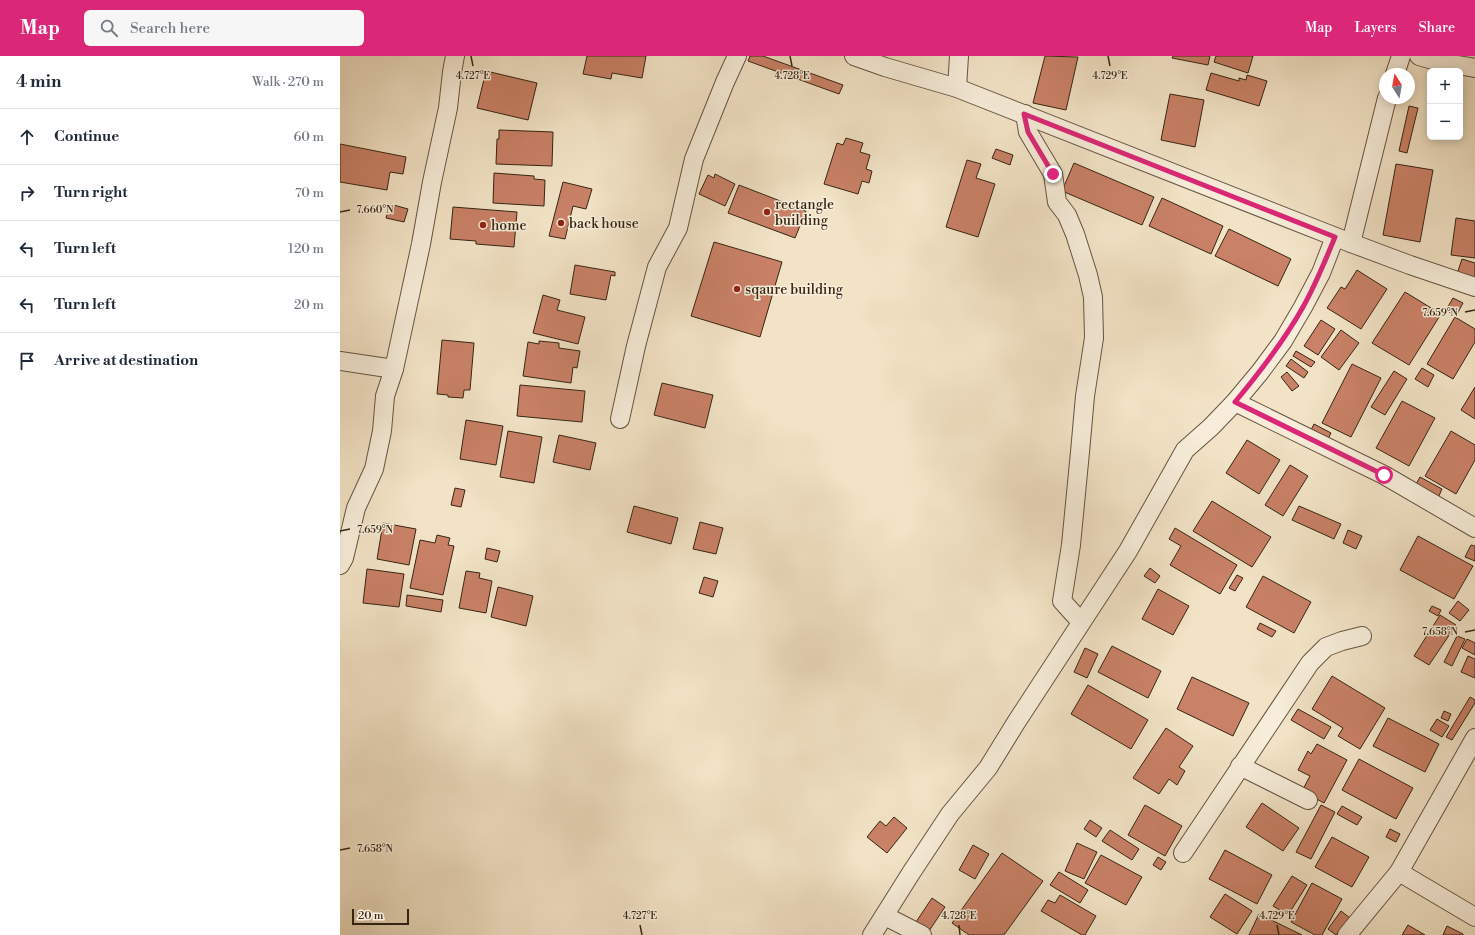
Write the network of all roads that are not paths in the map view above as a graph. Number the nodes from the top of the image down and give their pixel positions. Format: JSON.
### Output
{"nodes":[{"id":1,"x":455,"y":56,"type":"edge"},
{"id":2,"x":737,"y":56,"type":"edge"},
{"id":3,"x":854,"y":56,"type":"edge"},
{"id":4,"x":959,"y":56,"type":"edge"},
{"id":5,"x":1401,"y":56,"type":"edge"},
{"id":6,"x":1419,"y":56,"type":"edge"},
{"id":7,"x":1397,"y":68,"type":"edge"},
{"id":8,"x":1475,"y":68,"type":"edge"},
{"id":9,"x":957,"y":88,"type":"junction"},
{"id":10,"x":1386,"y":104,"type":"edge"},
{"id":11,"x":1024,"y":114,"type":"junction"},
{"id":12,"x":1343,"y":240,"type":"junction"},
{"id":13,"x":1475,"y":287,"type":"edge"},
{"id":14,"x":340,"y":361,"type":"edge"},
{"id":15,"x":394,"y":369,"type":"junction"},
{"id":16,"x":1235,"y":402,"type":"junction"},
{"id":17,"x":620,"y":419,"type":"dead end"},
{"id":18,"x":1475,"y":528,"type":"edge"},
{"id":19,"x":340,"y":565,"type":"edge"},
{"id":20,"x":1081,"y":622,"type":"junction"},
{"id":21,"x":1362,"y":636,"type":"dead end"},
{"id":22,"x":1475,"y":738,"type":"edge"},
{"id":23,"x":1240,"y":766,"type":"junction"},
{"id":24,"x":1308,"y":800,"type":"dead end"},
{"id":25,"x":1183,"y":853,"type":"dead end"},
{"id":26,"x":1398,"y":872,"type":"junction"},
{"id":27,"x":884,"y":916,"type":"junction"},
{"id":28,"x":1475,"y":917,"type":"edge"},
{"id":29,"x":872,"y":935,"type":"edge"},
{"id":30,"x":922,"y":935,"type":"edge"},
{"id":31,"x":1347,"y":935,"type":"edge"}],
"edges":[{"from":1,"to":15,"type":"street"},
{"from":2,"to":17,"type":"street"},
{"from":3,"to":9,"type":"street"},
{"from":4,"to":9,"type":"street"},
{"from":5,"to":7,"type":"street"},
{"from":6,"to":8,"type":"street"},
{"from":9,"to":11,"type":"street"},
{"from":10,"to":12,"type":"street"},
{"from":11,"to":12,"type":"street"},
{"from":11,"to":20,"type":"street"},
{"from":12,"to":13,"type":"street"},
{"from":12,"to":16,"type":"street"},
{"from":14,"to":15,"type":"street"},
{"from":15,"to":19,"type":"street"},
{"from":16,"to":18,"type":"street"},
{"from":16,"to":20,"type":"street"},
{"from":20,"to":27,"type":"street"},
{"from":21,"to":23,"type":"street"},
{"from":22,"to":26,"type":"street"},
{"from":23,"to":24,"type":"street"},
{"from":23,"to":25,"type":"street"},
{"from":26,"to":28,"type":"street"},
{"from":26,"to":31,"type":"street"},
{"from":27,"to":29,"type":"street"},
{"from":27,"to":30,"type":"street"}]}
